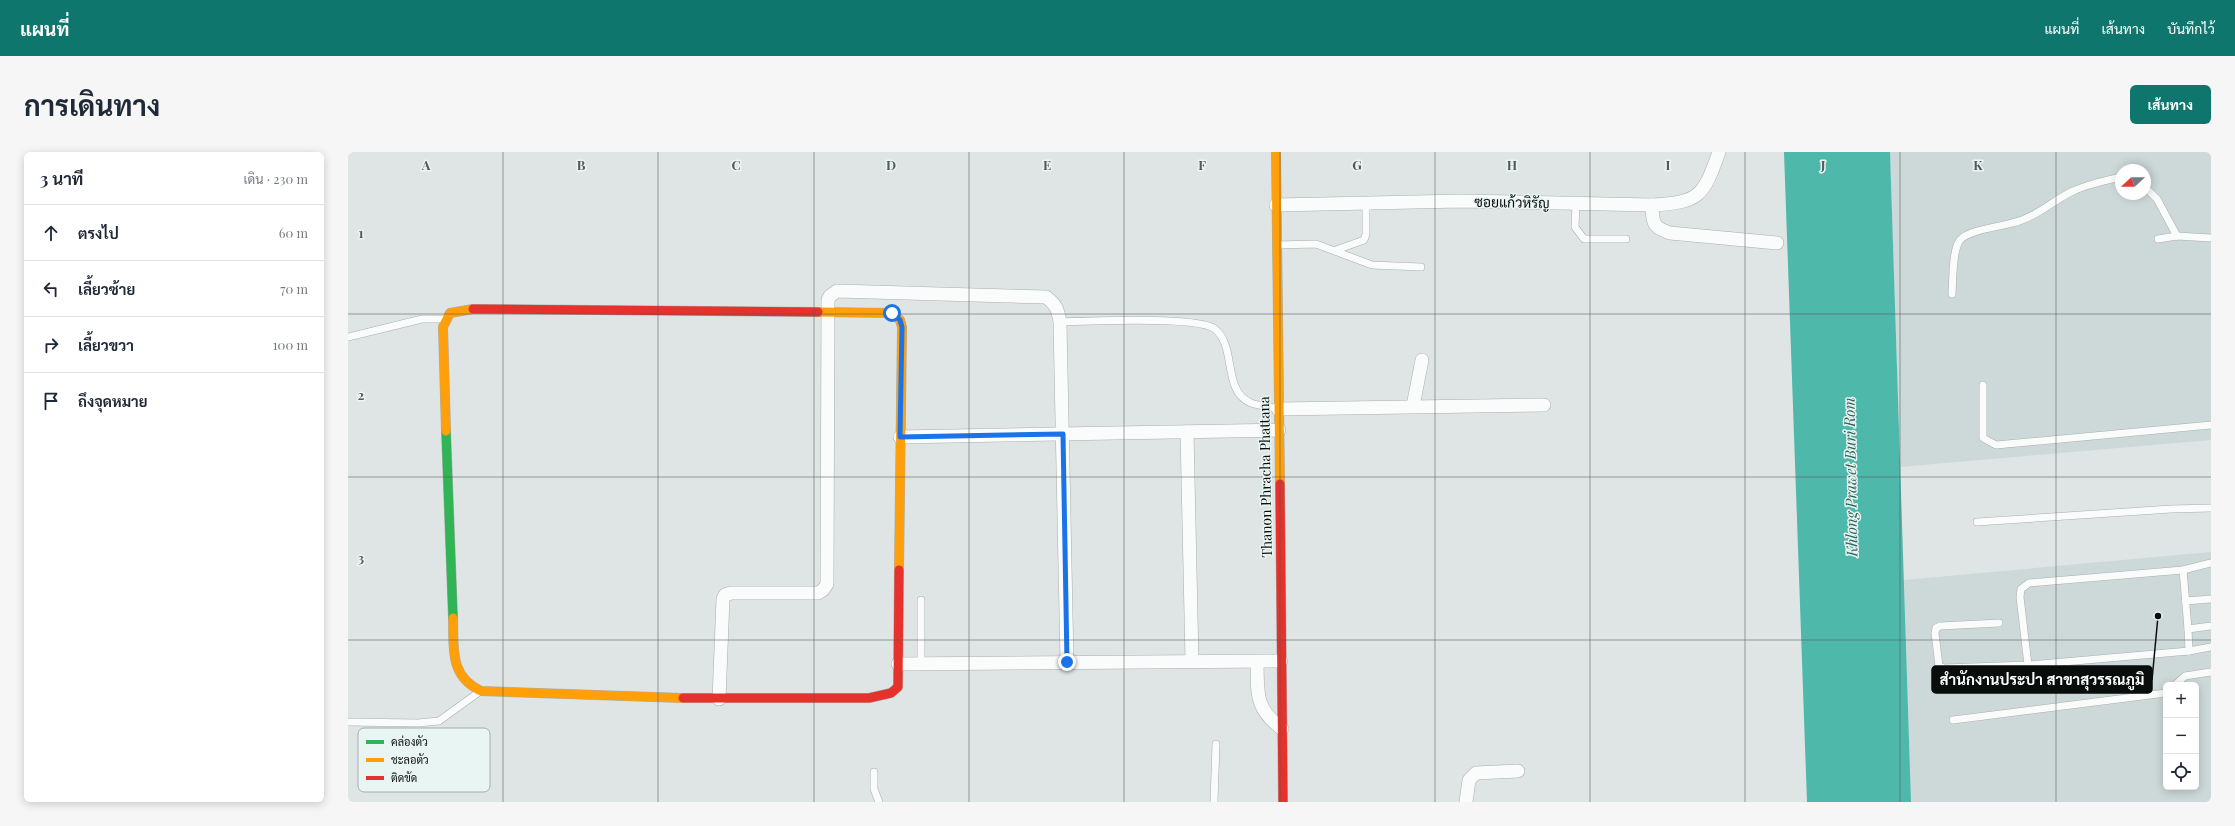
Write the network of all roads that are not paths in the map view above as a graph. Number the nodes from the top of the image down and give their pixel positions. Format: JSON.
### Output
{"nodes":[{"id":1,"x":1276,"y":152,"type":"edge"},
{"id":2,"x":1720,"y":152,"type":"edge"},
{"id":3,"x":2115,"y":178,"type":"edge"},
{"id":4,"x":2151,"y":193,"type":"edge"},
{"id":5,"x":1366,"y":203,"type":"junction"},
{"id":6,"x":1576,"y":204,"type":"junction"},
{"id":7,"x":1276,"y":205,"type":"junction"},
{"id":8,"x":1652,"y":205,"type":"junction"},
{"id":9,"x":2177,"y":236,"type":"junction"},
{"id":10,"x":2211,"y":238,"type":"edge"},
{"id":11,"x":1626,"y":239,"type":"dead end"},
{"id":12,"x":2158,"y":239,"type":"dead end"},
{"id":13,"x":1777,"y":243,"type":"dead end"},
{"id":14,"x":1277,"y":245,"type":"junction"},
{"id":15,"x":1336,"y":250,"type":"junction"},
{"id":16,"x":1421,"y":267,"type":"dead end"},
{"id":17,"x":1952,"y":294,"type":"dead end"},
{"id":18,"x":828,"y":312,"type":"junction"},
{"id":19,"x":445,"y":319,"type":"junction"},
{"id":20,"x":1060,"y":322,"type":"junction"},
{"id":21,"x":348,"y":337,"type":"edge"},
{"id":22,"x":1422,"y":360,"type":"dead end"},
{"id":23,"x":1983,"y":385,"type":"dead end"},
{"id":24,"x":1544,"y":405,"type":"dead end"},
{"id":25,"x":1413,"y":406,"type":"junction"},
{"id":26,"x":1278,"y":409,"type":"junction"},
{"id":27,"x":2211,"y":426,"type":"edge"},
{"id":28,"x":1279,"y":430,"type":"junction"},
{"id":29,"x":1187,"y":432,"type":"junction"},
{"id":30,"x":1063,"y":434,"type":"junction"},
{"id":31,"x":900,"y":437,"type":"junction"},
{"id":32,"x":2211,"y":508,"type":"edge"},
{"id":33,"x":1977,"y":522,"type":"dead end"},
{"id":34,"x":2211,"y":563,"type":"edge"},
{"id":35,"x":2183,"y":570,"type":"junction"},
{"id":36,"x":2211,"y":599,"type":"edge"},
{"id":37,"x":921,"y":600,"type":"dead end"},
{"id":38,"x":2185,"y":601,"type":"junction"},
{"id":39,"x":1999,"y":623,"type":"dead end"},
{"id":40,"x":2211,"y":626,"type":"edge"},
{"id":41,"x":2188,"y":629,"type":"junction"},
{"id":42,"x":2211,"y":647,"type":"edge"},
{"id":43,"x":2188,"y":651,"type":"junction"},
{"id":44,"x":1192,"y":661,"type":"junction"},
{"id":45,"x":1281,"y":661,"type":"junction"},
{"id":46,"x":1067,"y":662,"type":"junction"},
{"id":47,"x":1257,"y":662,"type":"junction"},
{"id":48,"x":898,"y":664,"type":"junction"},
{"id":49,"x":921,"y":664,"type":"junction"},
{"id":50,"x":2028,"y":665,"type":"junction"},
{"id":51,"x":2211,"y":672,"type":"edge"},
{"id":52,"x":2179,"y":682,"type":"edge"},
{"id":53,"x":481,"y":691,"type":"junction"},
{"id":54,"x":2163,"y":693,"type":"edge"},
{"id":55,"x":719,"y":699,"type":"junction"},
{"id":56,"x":1953,"y":720,"type":"dead end"},
{"id":57,"x":348,"y":722,"type":"edge"},
{"id":58,"x":1282,"y":729,"type":"junction"},
{"id":59,"x":1216,"y":744,"type":"dead end"},
{"id":60,"x":1518,"y":771,"type":"dead end"},
{"id":61,"x":874,"y":772,"type":"dead end"},
{"id":62,"x":879,"y":802,"type":"edge"},
{"id":63,"x":1214,"y":802,"type":"edge"},
{"id":64,"x":1283,"y":802,"type":"edge"},
{"id":65,"x":1466,"y":802,"type":"edge"}],
"edges":[{"from":1,"to":7,"type":"street","name":"Thanon Phracha Phattana"},
{"from":2,"to":8,"type":"street","name":"ซอยแก้วหิรัญ"},
{"from":3,"to":17,"type":"lane"},
{"from":4,"to":9,"type":"lane"},
{"from":5,"to":6,"type":"street","name":"ซอยแก้วหิรัญ"},
{"from":5,"to":7,"type":"street","name":"ซอยแก้วหิรัญ"},
{"from":5,"to":15,"type":"lane"},
{"from":6,"to":8,"type":"street","name":"ซอยแก้วหิรัญ"},
{"from":6,"to":11,"type":"lane"},
{"from":7,"to":14,"type":"street","name":"Thanon Phracha Phattana"},
{"from":8,"to":13,"type":"street"},
{"from":9,"to":10,"type":"lane"},
{"from":9,"to":12,"type":"lane"},
{"from":14,"to":15,"type":"lane"},
{"from":14,"to":26,"type":"street","name":"Thanon Phracha Phattana"},
{"from":15,"to":16,"type":"lane"},
{"from":18,"to":19,"type":"street"},
{"from":18,"to":20,"type":"street"},
{"from":18,"to":31,"type":"street"},
{"from":18,"to":55,"type":"street"},
{"from":19,"to":21,"type":"lane"},
{"from":19,"to":53,"type":"street"},
{"from":20,"to":26,"type":"lane"},
{"from":20,"to":30,"type":"street"},
{"from":22,"to":25,"type":"street"},
{"from":23,"to":27,"type":"lane"},
{"from":24,"to":25,"type":"street"},
{"from":25,"to":26,"type":"street"},
{"from":26,"to":28,"type":"street","name":"Thanon Phracha Phattana"},
{"from":28,"to":29,"type":"street"},
{"from":28,"to":45,"type":"street","name":"Thanon Phracha Phattana"},
{"from":29,"to":30,"type":"street"},
{"from":29,"to":44,"type":"street"},
{"from":30,"to":31,"type":"street"},
{"from":30,"to":46,"type":"street"},
{"from":31,"to":48,"type":"street"},
{"from":32,"to":33,"type":"lane"},
{"from":34,"to":35,"type":"lane"},
{"from":35,"to":38,"type":"lane"},
{"from":35,"to":50,"type":"lane"},
{"from":36,"to":38,"type":"lane"},
{"from":37,"to":49,"type":"lane"},
{"from":38,"to":41,"type":"lane"},
{"from":39,"to":50,"type":"lane"},
{"from":40,"to":41,"type":"lane"},
{"from":41,"to":43,"type":"lane"},
{"from":42,"to":43,"type":"lane"},
{"from":43,"to":50,"type":"lane"},
{"from":44,"to":46,"type":"street"},
{"from":44,"to":47,"type":"street"},
{"from":45,"to":47,"type":"street"},
{"from":45,"to":58,"type":"street","name":"Thanon Phracha Phattana"},
{"from":46,"to":49,"type":"street"},
{"from":47,"to":58,"type":"street"},
{"from":48,"to":49,"type":"street"},
{"from":48,"to":55,"type":"street"},
{"from":51,"to":52,"type":"lane"},
{"from":53,"to":55,"type":"street"},
{"from":53,"to":57,"type":"lane"},
{"from":54,"to":56,"type":"lane"},
{"from":58,"to":64,"type":"street","name":"Thanon Phracha Phattana"},
{"from":59,"to":63,"type":"lane"},
{"from":60,"to":65,"type":"street"},
{"from":61,"to":62,"type":"lane"}]}
